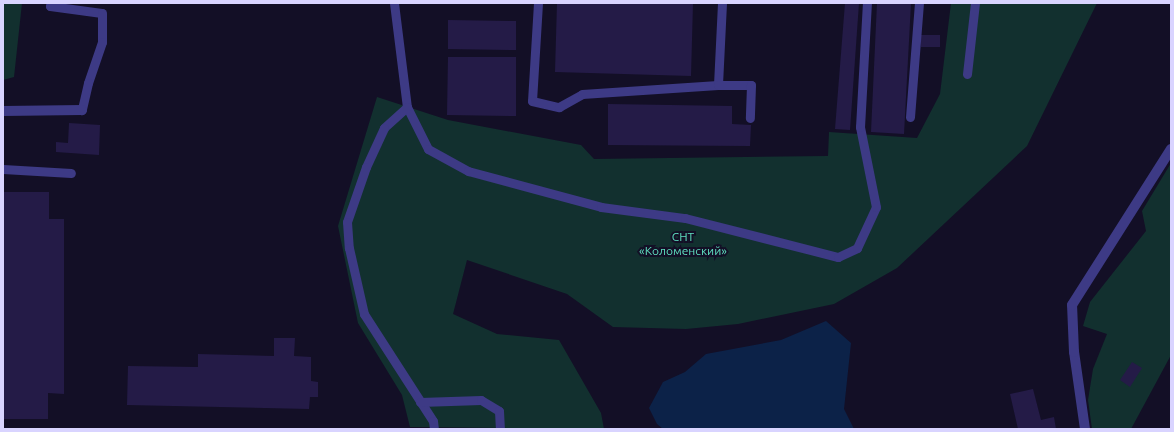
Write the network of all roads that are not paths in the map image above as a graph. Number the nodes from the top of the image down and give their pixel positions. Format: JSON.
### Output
{"nodes":[{"id":1,"x":51,"y":3,"type":"edge"},
{"id":2,"x":394,"y":3,"type":"edge"},
{"id":3,"x":538,"y":3,"type":"edge"},
{"id":4,"x":722,"y":3,"type":"edge"},
{"id":5,"x":867,"y":3,"type":"edge"},
{"id":6,"x":919,"y":3,"type":"edge"},
{"id":7,"x":975,"y":3,"type":"edge"},
{"id":8,"x":967,"y":74,"type":"dead end"},
{"id":9,"x":718,"y":85,"type":"junction"},
{"id":10,"x":407,"y":107,"type":"junction"},
{"id":11,"x":82,"y":110,"type":"joint"},
{"id":12,"x":3,"y":111,"type":"edge"},
{"id":13,"x":910,"y":117,"type":"dead end"},
{"id":14,"x":750,"y":118,"type":"dead end"},
{"id":15,"x":1171,"y":149,"type":"edge"},
{"id":16,"x":3,"y":168,"type":"edge"},
{"id":17,"x":71,"y":174,"type":"dead end"},
{"id":18,"x":420,"y":402,"type":"junction"},
{"id":19,"x":434,"y":429,"type":"edge"},
{"id":20,"x":500,"y":429,"type":"edge"},
{"id":21,"x":1085,"y":429,"type":"edge"}],
"edges":[{"from":1,"to":11,"type":"lane"},
{"from":2,"to":10,"type":"lane"},
{"from":3,"to":9,"type":"lane"},
{"from":4,"to":9,"type":"lane"},
{"from":5,"to":10,"type":"lane"},
{"from":6,"to":13,"type":"lane"},
{"from":7,"to":8,"type":"lane"},
{"from":9,"to":14,"type":"lane"},
{"from":10,"to":18,"type":"lane"},
{"from":11,"to":12,"type":"street"},
{"from":15,"to":21,"type":"street"},
{"from":16,"to":17,"type":"lane"},
{"from":18,"to":19,"type":"lane"},
{"from":18,"to":20,"type":"lane"}]}
